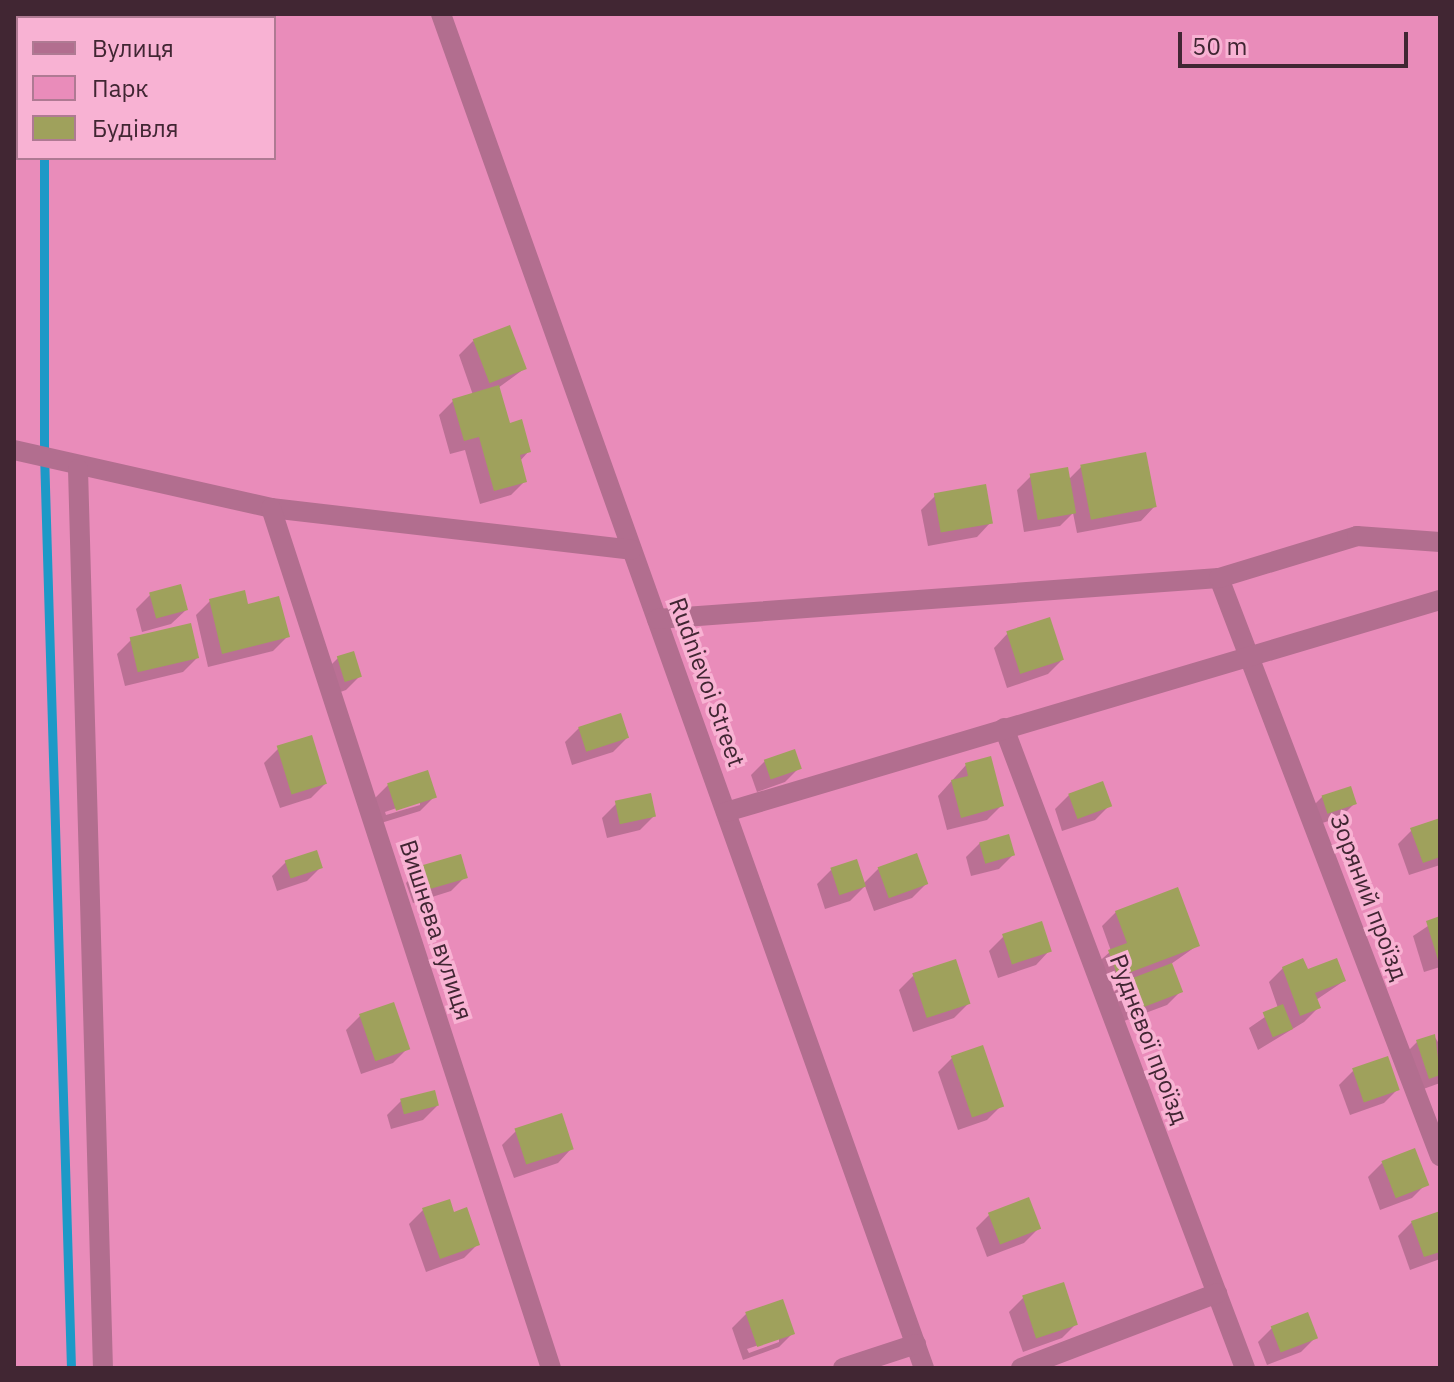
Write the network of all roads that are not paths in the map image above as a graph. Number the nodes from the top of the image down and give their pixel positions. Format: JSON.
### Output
{"nodes":[{"id":1,"x":441,"y":14,"type":"edge"},
{"id":2,"x":14,"y":450,"type":"edge"},
{"id":3,"x":78,"y":469,"type":"junction"},
{"id":4,"x":271,"y":508,"type":"junction"},
{"id":5,"x":1440,"y":542,"type":"edge"},
{"id":6,"x":632,"y":550,"type":"junction"},
{"id":7,"x":1219,"y":578,"type":"junction"},
{"id":8,"x":1440,"y":600,"type":"edge"},
{"id":9,"x":657,"y":619,"type":"junction"},
{"id":10,"x":1249,"y":658,"type":"junction"},
{"id":11,"x":1004,"y":728,"type":"junction"},
{"id":12,"x":726,"y":812,"type":"junction"},
{"id":13,"x":1440,"y":1156,"type":"edge"},
{"id":14,"x":1217,"y":1293,"type":"junction"},
{"id":15,"x":916,"y":1344,"type":"junction"},
{"id":16,"x":103,"y":1368,"type":"edge"},
{"id":17,"x":551,"y":1368,"type":"edge"},
{"id":18,"x":843,"y":1368,"type":"edge"},
{"id":19,"x":924,"y":1368,"type":"edge"},
{"id":20,"x":1021,"y":1368,"type":"edge"},
{"id":21,"x":1245,"y":1368,"type":"edge"}],
"edges":[{"from":1,"to":6,"type":"street","name":"Rudnievoi Street"},
{"from":2,"to":3,"type":"street"},
{"from":3,"to":4,"type":"street"},
{"from":3,"to":16,"type":"street"},
{"from":4,"to":6,"type":"street"},
{"from":4,"to":17,"type":"street","name":"Вишнева вулиця"},
{"from":5,"to":7,"type":"street"},
{"from":6,"to":9,"type":"street","name":"Rudnievoi Street"},
{"from":7,"to":9,"type":"street"},
{"from":7,"to":10,"type":"street","name":"Зоряний проїзд"},
{"from":8,"to":10,"type":"street"},
{"from":9,"to":12,"type":"street","name":"Rudnievoi Street"},
{"from":10,"to":11,"type":"street"},
{"from":10,"to":13,"type":"street","name":"Зоряний проїзд"},
{"from":11,"to":12,"type":"street"},
{"from":11,"to":14,"type":"street","name":"Руднєвої проїзд"},
{"from":12,"to":15,"type":"street","name":"Rudnievoi Street"},
{"from":14,"to":20,"type":"street"},
{"from":14,"to":21,"type":"street","name":"Руднєвої проїзд"},
{"from":15,"to":18,"type":"street"},
{"from":15,"to":19,"type":"street","name":"Rudnievoi Street"}]}
